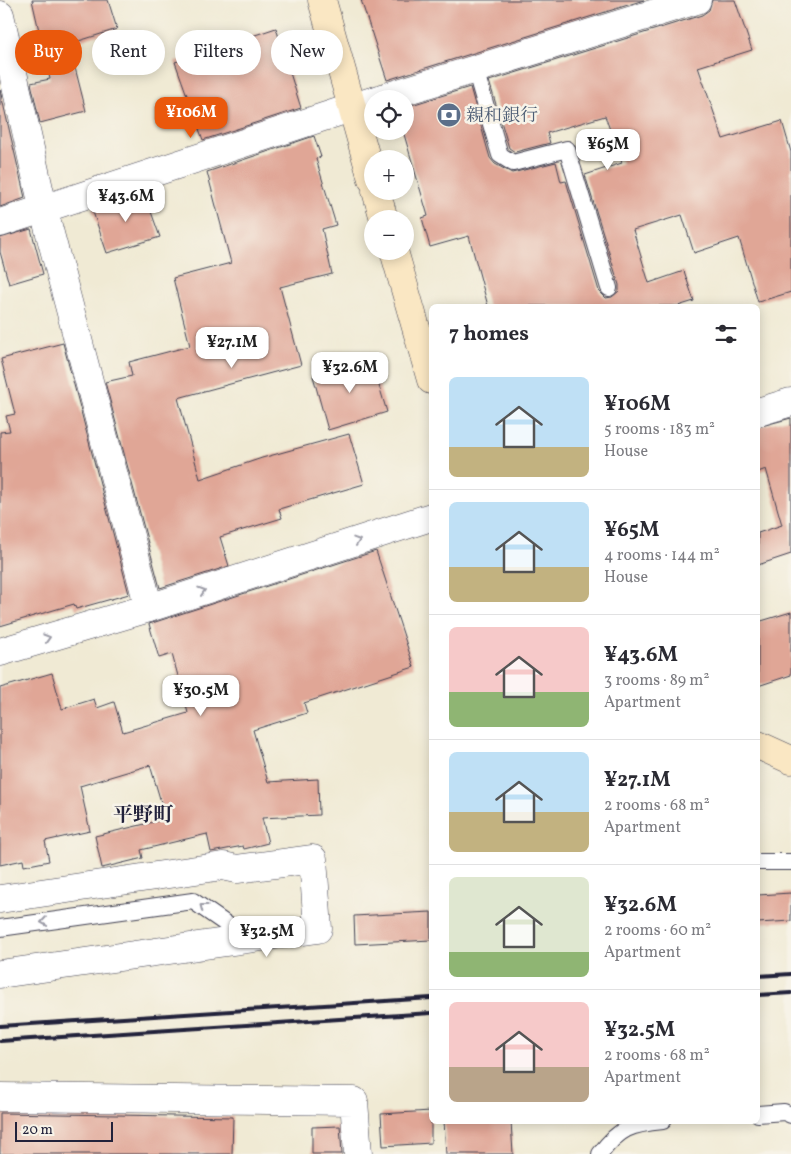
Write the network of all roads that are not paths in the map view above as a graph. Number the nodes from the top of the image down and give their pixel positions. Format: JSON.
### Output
{"nodes":[{"id":1,"x":322,"y":0,"type":"edge"},
{"id":2,"x":697,"y":0,"type":"edge"},
{"id":3,"x":0,"y":15,"type":"edge"},
{"id":4,"x":475,"y":69,"type":"junction"},
{"id":5,"x":408,"y":90,"type":"edge"},
{"id":6,"x":362,"y":104,"type":"edge"},
{"id":7,"x":368,"y":150,"type":"edge"},
{"id":8,"x":44,"y":210,"type":"junction"},
{"id":9,"x":0,"y":223,"type":"edge"},
{"id":10,"x":397,"y":260,"type":"edge"},
{"id":11,"x":609,"y":288,"type":"dead end"},
{"id":12,"x":429,"y":373,"type":"edge"},
{"id":13,"x":791,"y":402,"type":"edge"},
{"id":14,"x":760,"y":411,"type":"edge"},
{"id":15,"x":429,"y":518,"type":"edge"},
{"id":16,"x":149,"y":608,"type":"junction"},
{"id":17,"x":0,"y":652,"type":"edge"},
{"id":18,"x":760,"y":745,"type":"edge"},
{"id":19,"x":791,"y":760,"type":"edge"},
{"id":20,"x":760,"y":862,"type":"edge"},
{"id":21,"x":791,"y":862,"type":"edge"},
{"id":22,"x":0,"y":899,"type":"edge"},
{"id":23,"x":0,"y":928,"type":"edge"},
{"id":24,"x":234,"y":941,"type":"junction"},
{"id":25,"x":0,"y":974,"type":"edge"},
{"id":26,"x":0,"y":1096,"type":"edge"},
{"id":27,"x":760,"y":1114,"type":"edge"},
{"id":28,"x":791,"y":1115,"type":"edge"},
{"id":29,"x":638,"y":1124,"type":"edge"},
{"id":30,"x":358,"y":1154,"type":"edge"},
{"id":31,"x":600,"y":1154,"type":"edge"}],
"edges":[{"from":1,"to":6,"type":"main road"},
{"from":2,"to":4,"type":"street"},
{"from":3,"to":8,"type":"street"},
{"from":4,"to":5,"type":"street"},
{"from":4,"to":11,"type":"lane"},
{"from":6,"to":7,"type":"main road"},
{"from":6,"to":8,"type":"street"},
{"from":8,"to":9,"type":"street"},
{"from":8,"to":16,"type":"street"},
{"from":10,"to":12,"type":"main road"},
{"from":13,"to":14,"type":"street"},
{"from":16,"to":15,"type":"street","one_way":true},
{"from":17,"to":16,"type":"street","one_way":true},
{"from":18,"to":19,"type":"main road"},
{"from":20,"to":21,"type":"lane"},
{"from":22,"to":24,"type":"street"},
{"from":24,"to":23,"type":"lane","one_way":true},
{"from":24,"to":25,"type":"street"},
{"from":26,"to":30,"type":"street"},
{"from":27,"to":28,"type":"lane"},
{"from":29,"to":31,"type":"lane"}]}
